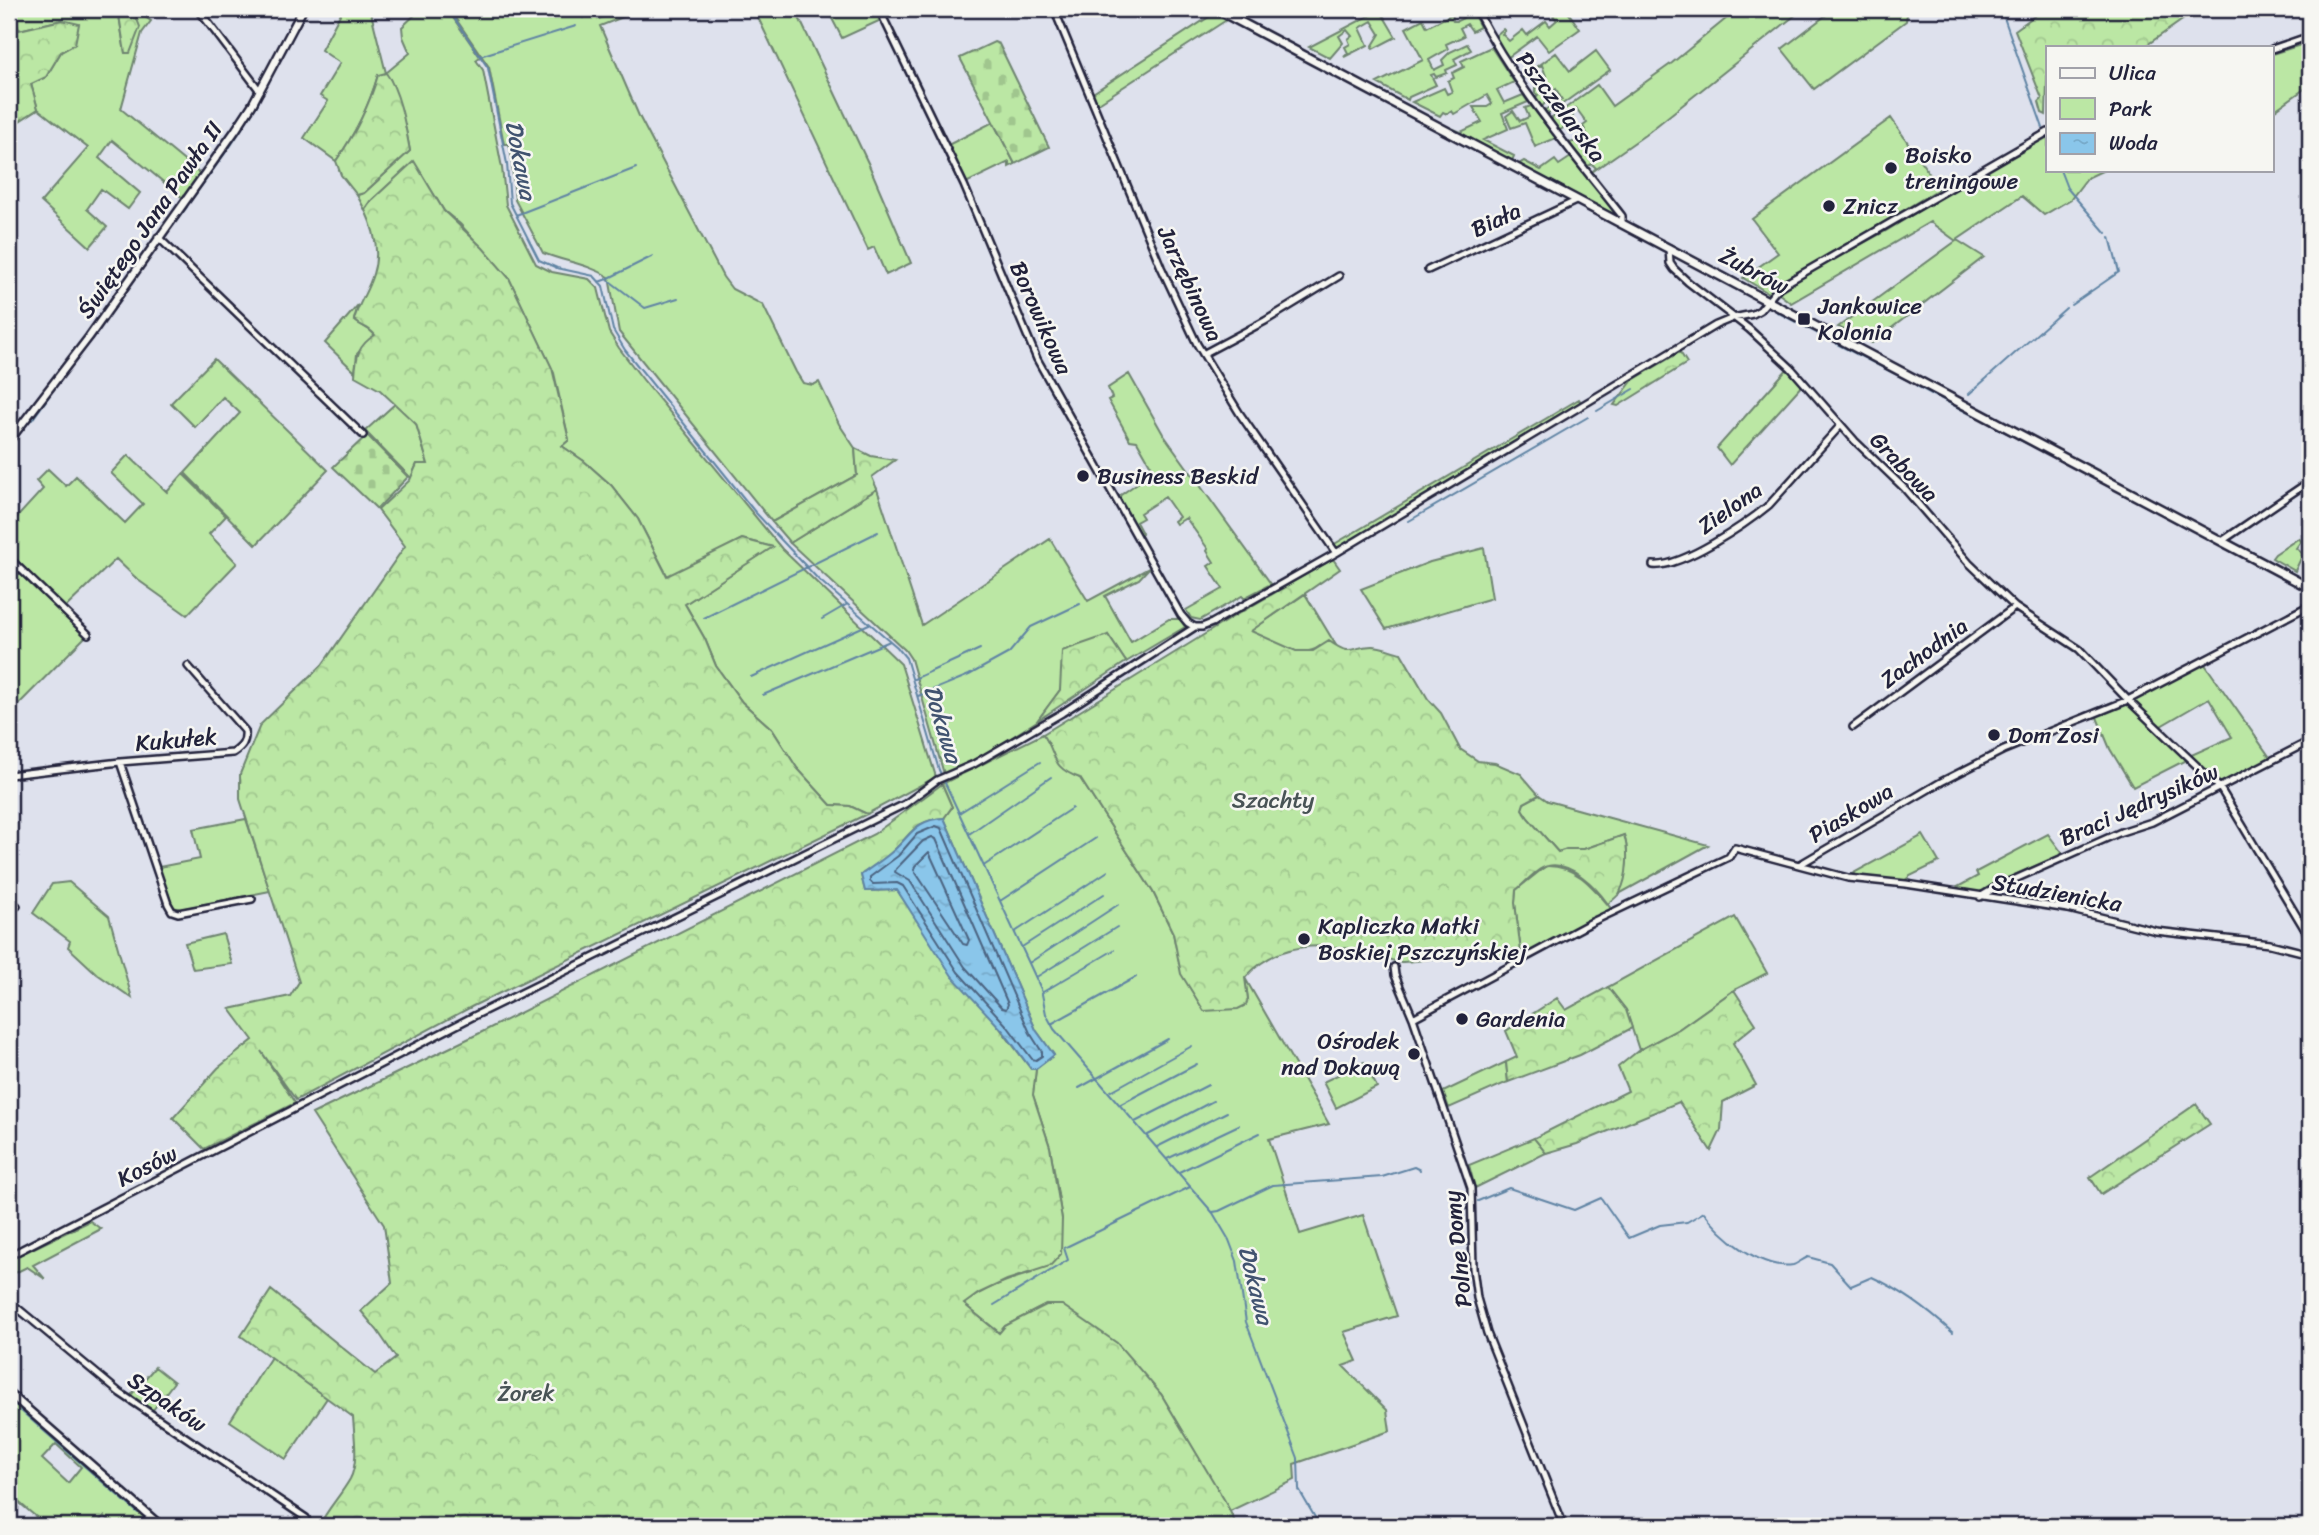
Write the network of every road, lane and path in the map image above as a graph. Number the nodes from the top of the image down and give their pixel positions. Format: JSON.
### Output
{"nodes":[{"id":1,"x":198,"y":9,"type":"edge"},
{"id":2,"x":303,"y":9,"type":"edge"},
{"id":3,"x":879,"y":9,"type":"edge"},
{"id":4,"x":1054,"y":9,"type":"edge"},
{"id":5,"x":1216,"y":9,"type":"edge"},
{"id":6,"x":1476,"y":9,"type":"edge"},
{"id":7,"x":2310,"y":36,"type":"edge"},
{"id":8,"x":2274,"y":48,"type":"edge"},
{"id":9,"x":260,"y":91,"type":"junction"},
{"id":10,"x":2046,"y":133,"type":"edge"},
{"id":11,"x":1578,"y":200,"type":"junction"},
{"id":12,"x":1622,"y":223,"type":"junction"},
{"id":13,"x":158,"y":237,"type":"junction"},
{"id":14,"x":1669,"y":248,"type":"junction"},
{"id":15,"x":1429,"y":270,"type":"dead end"},
{"id":16,"x":1339,"y":276,"type":"dead end"},
{"id":17,"x":1767,"y":300,"type":"junction"},
{"id":18,"x":1733,"y":318,"type":"junction"},
{"id":19,"x":1203,"y":354,"type":"junction"},
{"id":20,"x":1841,"y":425,"type":"junction"},
{"id":21,"x":363,"y":435,"type":"dead end"},
{"id":22,"x":9,"y":441,"type":"edge"},
{"id":23,"x":2310,"y":481,"type":"edge"},
{"id":24,"x":2222,"y":541,"type":"junction"},
{"id":25,"x":1336,"y":553,"type":"junction"},
{"id":26,"x":9,"y":558,"type":"edge"},
{"id":27,"x":1653,"y":565,"type":"dead end"},
{"id":28,"x":2310,"y":587,"type":"edge"},
{"id":29,"x":2310,"y":605,"type":"edge"},
{"id":30,"x":2015,"y":607,"type":"junction"},
{"id":31,"x":1195,"y":627,"type":"junction"},
{"id":32,"x":88,"y":634,"type":"dead end"},
{"id":33,"x":188,"y":666,"type":"dead end"},
{"id":34,"x":2128,"y":700,"type":"junction"},
{"id":35,"x":1853,"y":727,"type":"dead end"},
{"id":36,"x":2310,"y":741,"type":"edge"},
{"id":37,"x":120,"y":762,"type":"junction"},
{"id":38,"x":9,"y":775,"type":"edge"},
{"id":39,"x":2220,"y":788,"type":"junction"},
{"id":40,"x":1799,"y":865,"type":"junction"},
{"id":41,"x":1980,"y":897,"type":"junction"},
{"id":42,"x":252,"y":899,"type":"dead end"},
{"id":43,"x":9,"y":900,"type":"edge"},
{"id":44,"x":17,"y":906,"type":"dead end"},
{"id":45,"x":2310,"y":938,"type":"edge"},
{"id":46,"x":2310,"y":954,"type":"edge"},
{"id":47,"x":1394,"y":967,"type":"dead end"},
{"id":48,"x":1413,"y":1018,"type":"junction"},
{"id":49,"x":9,"y":1256,"type":"edge"},
{"id":50,"x":9,"y":1301,"type":"edge"},
{"id":51,"x":9,"y":1393,"type":"edge"},
{"id":52,"x":161,"y":1526,"type":"edge"},
{"id":53,"x":309,"y":1526,"type":"edge"},
{"id":54,"x":1564,"y":1526,"type":"edge"}],
"edges":[{"from":1,"to":9,"type":"street"},
{"from":2,"to":9,"type":"street","name":"Świętego Jana Pawła II"},
{"from":3,"to":31,"type":"street","name":"Borowikowa"},
{"from":4,"to":19,"type":"street","name":"Jarzębinowa"},
{"from":5,"to":11,"type":"main road","name":"Żubrów"},
{"from":6,"to":12,"type":"street","name":"Pszczelarska"},
{"from":7,"to":8,"type":"street"},
{"from":9,"to":13,"type":"street","name":"Świętego Jana Pawła II"},
{"from":10,"to":17,"type":"street","name":"Kosów"},
{"from":11,"to":12,"type":"main road","name":"Żubrów"},
{"from":11,"to":15,"type":"street","name":"Biała"},
{"from":12,"to":14,"type":"main road","name":"Żubrów"},
{"from":13,"to":21,"type":"street"},
{"from":13,"to":22,"type":"street","name":"Świętego Jana Pawła II"},
{"from":14,"to":17,"type":"main road","name":"Żubrów"},
{"from":14,"to":18,"type":"street","name":"Grabowa"},
{"from":16,"to":19,"type":"street"},
{"from":17,"to":18,"type":"street","name":"Kosów"},
{"from":17,"to":24,"type":"main road","name":"Żubrów"},
{"from":18,"to":20,"type":"street","name":"Grabowa"},
{"from":18,"to":25,"type":"street","name":"Kosów"},
{"from":19,"to":25,"type":"street","name":"Jarzębinowa"},
{"from":20,"to":27,"type":"street","name":"Zielona"},
{"from":20,"to":30,"type":"street","name":"Grabowa"},
{"from":23,"to":24,"type":"street"},
{"from":24,"to":28,"type":"main road","name":"Żubrów"},
{"from":25,"to":31,"type":"street","name":"Kosów"},
{"from":26,"to":32,"type":"street"},
{"from":29,"to":34,"type":"street","name":"Piaskowa"},
{"from":30,"to":34,"type":"street","name":"Grabowa"},
{"from":30,"to":35,"type":"street","name":"Zachodnia"},
{"from":31,"to":49,"type":"street","name":"Kosów"},
{"from":33,"to":37,"type":"street","name":"Kukułek"},
{"from":34,"to":39,"type":"street","name":"Grabowa"},
{"from":34,"to":40,"type":"street","name":"Piaskowa"},
{"from":36,"to":39,"type":"street","name":"Braci Jędrysików"},
{"from":37,"to":38,"type":"street","name":"Kukułek"},
{"from":37,"to":42,"type":"street"},
{"from":39,"to":41,"type":"street","name":"Braci Jędrysików"},
{"from":39,"to":45,"type":"street","name":"Grabowa"},
{"from":40,"to":41,"type":"street","name":"Studzienicka"},
{"from":40,"to":48,"type":"street","name":"Piaskowa"},
{"from":41,"to":46,"type":"street","name":"Studzienicka"},
{"from":43,"to":44,"type":"street"},
{"from":47,"to":48,"type":"street","name":"Polne Domy"},
{"from":48,"to":54,"type":"street","name":"Polne Domy"},
{"from":50,"to":53,"type":"street","name":"Szpaków"},
{"from":51,"to":52,"type":"street"}]}
